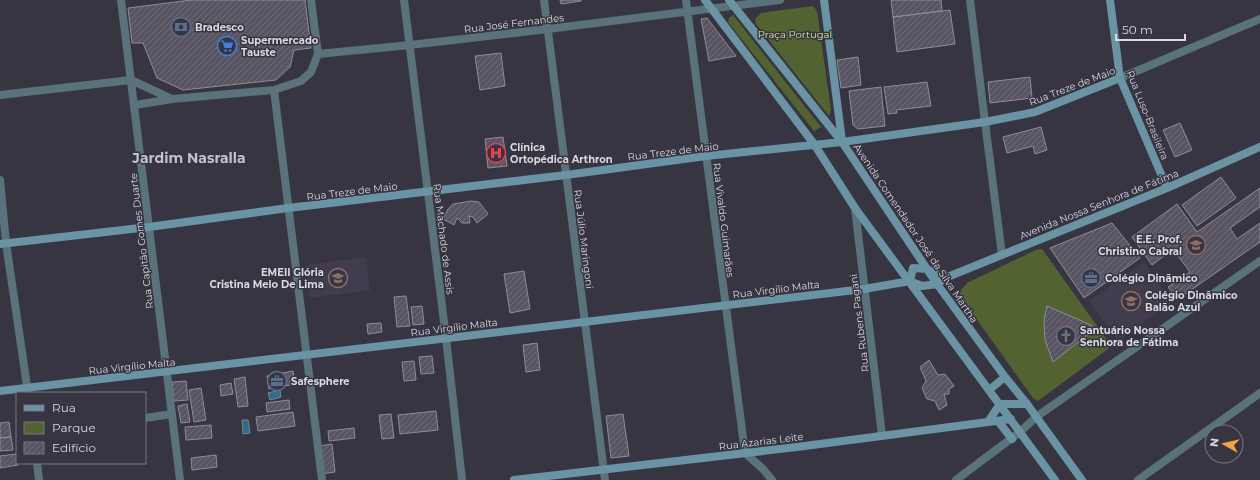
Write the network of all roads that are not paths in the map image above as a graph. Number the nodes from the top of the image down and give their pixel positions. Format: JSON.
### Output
{"nodes":[{"id":1,"x":121,"y":0,"type":"edge"},
{"id":2,"x":311,"y":0,"type":"edge"},
{"id":3,"x":404,"y":0,"type":"edge"},
{"id":4,"x":544,"y":0,"type":"edge"},
{"id":5,"x":686,"y":0,"type":"edge"},
{"id":6,"x":705,"y":0,"type":"edge"},
{"id":7,"x":780,"y":0,"type":"edge"},
{"id":8,"x":824,"y":0,"type":"edge"},
{"id":9,"x":970,"y":0,"type":"edge"},
{"id":10,"x":1110,"y":0,"type":"edge"},
{"id":11,"x":731,"y":3,"type":"edge"},
{"id":12,"x":712,"y":8,"type":"junction"},
{"id":13,"x":687,"y":11,"type":"junction"},
{"id":14,"x":1260,"y":19,"type":"edge"},
{"id":15,"x":548,"y":29,"type":"junction"},
{"id":16,"x":410,"y":45,"type":"junction"},
{"id":17,"x":318,"y":54,"type":"junction"},
{"id":18,"x":1120,"y":78,"type":"junction"},
{"id":19,"x":131,"y":80,"type":"junction"},
{"id":20,"x":274,"y":90,"type":"junction"},
{"id":21,"x":0,"y":95,"type":"edge"},
{"id":22,"x":172,"y":100,"type":"junction"},
{"id":23,"x":135,"y":105,"type":"junction"},
{"id":24,"x":985,"y":122,"type":"junction"},
{"id":25,"x":842,"y":142,"type":"junction"},
{"id":26,"x":814,"y":144,"type":"junction"},
{"id":27,"x":1260,"y":147,"type":"edge"},
{"id":28,"x":706,"y":156,"type":"junction"},
{"id":29,"x":566,"y":175,"type":"junction"},
{"id":30,"x":0,"y":180,"type":"edge"},
{"id":31,"x":1167,"y":188,"type":"junction"},
{"id":32,"x":428,"y":192,"type":"junction"},
{"id":33,"x":288,"y":208,"type":"junction"},
{"id":34,"x":855,"y":208,"type":"junction"},
{"id":35,"x":150,"y":227,"type":"junction"},
{"id":36,"x":3,"y":244,"type":"edge"},
{"id":37,"x":1002,"y":255,"type":"junction"},
{"id":38,"x":1260,"y":261,"type":"edge"},
{"id":39,"x":927,"y":269,"type":"junction"},
{"id":40,"x":945,"y":278,"type":"junction"},
{"id":41,"x":910,"y":281,"type":"junction"},
{"id":42,"x":937,"y":284,"type":"junction"},
{"id":43,"x":864,"y":289,"type":"junction"},
{"id":44,"x":725,"y":305,"type":"junction"},
{"id":45,"x":585,"y":322,"type":"junction"},
{"id":46,"x":446,"y":338,"type":"junction"},
{"id":47,"x":306,"y":355,"type":"junction"},
{"id":48,"x":167,"y":372,"type":"junction"},
{"id":49,"x":1005,"y":377,"type":"junction"},
{"id":50,"x":28,"y":390,"type":"edge"},
{"id":51,"x":989,"y":390,"type":"junction"},
{"id":52,"x":0,"y":391,"type":"edge"},
{"id":53,"x":1260,"y":393,"type":"edge"},
{"id":54,"x":1000,"y":404,"type":"junction"},
{"id":55,"x":1027,"y":404,"type":"junction"},
{"id":56,"x":172,"y":414,"type":"junction"},
{"id":57,"x":1036,"y":417,"type":"junction"},
{"id":58,"x":146,"y":418,"type":"edge"},
{"id":59,"x":1011,"y":419,"type":"junction"},
{"id":60,"x":998,"y":421,"type":"junction"},
{"id":61,"x":988,"y":422,"type":"junction"},
{"id":62,"x":1020,"y":432,"type":"junction"},
{"id":63,"x":882,"y":435,"type":"junction"},
{"id":64,"x":1012,"y":439,"type":"junction"},
{"id":65,"x":745,"y":453,"type":"junction"},
{"id":66,"x":36,"y":464,"type":"edge"},
{"id":67,"x":603,"y":469,"type":"junction"},
{"id":68,"x":39,"y":480,"type":"edge"},
{"id":69,"x":180,"y":480,"type":"edge"},
{"id":70,"x":322,"y":480,"type":"edge"},
{"id":71,"x":462,"y":480,"type":"edge"},
{"id":72,"x":514,"y":480,"type":"edge"},
{"id":73,"x":604,"y":480,"type":"edge"},
{"id":74,"x":772,"y":480,"type":"edge"},
{"id":75,"x":956,"y":480,"type":"edge"},
{"id":76,"x":1055,"y":480,"type":"edge"},
{"id":77,"x":1082,"y":480,"type":"edge"},
{"id":78,"x":1138,"y":480,"type":"edge"}],
"edges":[{"from":1,"to":19,"type":"street","name":"Rua Capitão Gomes Duarte"},
{"from":2,"to":17,"type":"street"},
{"from":3,"to":16,"type":"street","name":"Rua Machado de Assis"},
{"from":4,"to":15,"type":"street","name":"Rua Júlio Maringoni"},
{"from":5,"to":13,"type":"street","name":"Rua Vivaldo Guimarães"},
{"from":6,"to":12,"type":"street"},
{"from":7,"to":11,"type":"street"},
{"from":8,"to":25,"type":"street"},
{"from":9,"to":24,"type":"street"},
{"from":10,"to":18,"type":"street","name":"Rua Luso-Brasileira"},
{"from":11,"to":12,"type":"street","name":"Rua José Fernandes"},
{"from":11,"to":25,"type":"street","name":"Avenida Comendador José da Silva Martha"},
{"from":12,"to":13,"type":"street","name":"Rua José Fernandes"},
{"from":12,"to":26,"type":"street"},
{"from":13,"to":15,"type":"street","name":"Rua José Fernandes"},
{"from":13,"to":28,"type":"street","name":"Rua Vivaldo Guimarães"},
{"from":14,"to":18,"type":"street","name":"Rua Treze de Maio"},
{"from":15,"to":16,"type":"street","name":"Rua José Fernandes"},
{"from":15,"to":29,"type":"street","name":"Rua Júlio Maringoni"},
{"from":16,"to":17,"type":"street","name":"Rua José Fernandes"},
{"from":16,"to":32,"type":"street","name":"Rua Machado de Assis"},
{"from":17,"to":20,"type":"street"},
{"from":18,"to":24,"type":"street","name":"Rua Treze de Maio"},
{"from":18,"to":31,"type":"street","name":"Rua Luso-Brasileira"},
{"from":19,"to":21,"type":"street"},
{"from":19,"to":22,"type":"street"},
{"from":19,"to":23,"type":"street","name":"Rua Capitão Gomes Duarte"},
{"from":20,"to":22,"type":"street"},
{"from":20,"to":33,"type":"street"},
{"from":22,"to":23,"type":"street"},
{"from":23,"to":35,"type":"street","name":"Rua Capitão Gomes Duarte"},
{"from":24,"to":25,"type":"street","name":"Rua Treze de Maio"},
{"from":24,"to":37,"type":"street"},
{"from":25,"to":26,"type":"street","name":"Rua Treze de Maio"},
{"from":25,"to":39,"type":"street","name":"Avenida Comendador José da Silva Martha"},
{"from":26,"to":28,"type":"street","name":"Rua Treze de Maio"},
{"from":26,"to":34,"type":"street"},
{"from":27,"to":31,"type":"street","name":"Avenida Nossa Senhora de Fátima"},
{"from":28,"to":29,"type":"street","name":"Rua Treze de Maio"},
{"from":28,"to":44,"type":"street","name":"Rua Vivaldo Guimarães"},
{"from":29,"to":32,"type":"street","name":"Rua Treze de Maio"},
{"from":29,"to":45,"type":"street","name":"Rua Júlio Maringoni"},
{"from":30,"to":36,"type":"street"},
{"from":31,"to":37,"type":"street","name":"Avenida Nossa Senhora de Fátima"},
{"from":32,"to":33,"type":"street","name":"Rua Treze de Maio"},
{"from":32,"to":46,"type":"street","name":"Rua Machado de Assis"},
{"from":33,"to":35,"type":"street","name":"Rua Treze de Maio"},
{"from":33,"to":47,"type":"street"},
{"from":34,"to":41,"type":"street"},
{"from":34,"to":43,"type":"street","name":"Rua Rubens Pagani"},
{"from":35,"to":36,"type":"street","name":"Rua Treze de Maio"},
{"from":35,"to":48,"type":"street","name":"Rua Capitão Gomes Duarte"},
{"from":36,"to":50,"type":"street"},
{"from":37,"to":40,"type":"street","name":"Avenida Nossa Senhora de Fátima"},
{"from":38,"to":57,"type":"street"},
{"from":39,"to":40,"type":"street"},
{"from":39,"to":41,"type":"street"},
{"from":39,"to":42,"type":"street","name":"Avenida Comendador José da Silva Martha"},
{"from":40,"to":42,"type":"street","name":"Avenida Nossa Senhora de Fátima"},
{"from":41,"to":42,"type":"street"},
{"from":41,"to":43,"type":"street","name":"Rua Virgílio Malta"},
{"from":41,"to":51,"type":"street"},
{"from":42,"to":49,"type":"street","name":"Avenida Comendador José da Silva Martha"},
{"from":43,"to":44,"type":"street","name":"Rua Virgílio Malta"},
{"from":43,"to":63,"type":"street","name":"Rua Rubens Pagani"},
{"from":44,"to":45,"type":"street","name":"Rua Virgílio Malta"},
{"from":44,"to":65,"type":"street","name":"Rua Vivaldo Guimarães"},
{"from":45,"to":46,"type":"street","name":"Rua Virgílio Malta"},
{"from":45,"to":67,"type":"street","name":"Rua Júlio Maringoni"},
{"from":46,"to":47,"type":"street","name":"Rua Virgílio Malta"},
{"from":46,"to":71,"type":"street","name":"Rua Machado de Assis"},
{"from":47,"to":48,"type":"street","name":"Rua Virgílio Malta"},
{"from":47,"to":70,"type":"street"},
{"from":48,"to":50,"type":"street","name":"Rua Virgílio Malta"},
{"from":48,"to":56,"type":"street","name":"Rua Capitão Gomes Duarte"},
{"from":49,"to":51,"type":"street"},
{"from":49,"to":55,"type":"street","name":"Avenida Comendador José da Silva Martha"},
{"from":50,"to":52,"type":"street","name":"Rua Virgílio Malta"},
{"from":51,"to":54,"type":"street"},
{"from":53,"to":78,"type":"street"},
{"from":54,"to":55,"type":"street"},
{"from":54,"to":59,"type":"street"},
{"from":54,"to":61,"type":"street"},
{"from":55,"to":57,"type":"street","name":"Avenida Comendador José da Silva Martha"},
{"from":56,"to":58,"type":"street"},
{"from":56,"to":69,"type":"street","name":"Rua Capitão Gomes Duarte"},
{"from":57,"to":62,"type":"street"},
{"from":57,"to":77,"type":"street","name":"Avenida Comendador José da Silva Martha"},
{"from":59,"to":60,"type":"street","name":"Rua Azarias Leite"},
{"from":59,"to":62,"type":"street"},
{"from":60,"to":61,"type":"street","name":"Rua Azarias Leite"},
{"from":60,"to":64,"type":"street"},
{"from":61,"to":63,"type":"street","name":"Rua Azarias Leite"},
{"from":62,"to":64,"type":"street"},
{"from":62,"to":76,"type":"street"},
{"from":63,"to":65,"type":"street","name":"Rua Azarias Leite"},
{"from":64,"to":75,"type":"street"},
{"from":65,"to":67,"type":"street","name":"Rua Azarias Leite"},
{"from":65,"to":74,"type":"street"},
{"from":66,"to":68,"type":"street"},
{"from":67,"to":72,"type":"street","name":"Rua Azarias Leite"},
{"from":67,"to":73,"type":"street","name":"Rua Júlio Maringoni"}]}
